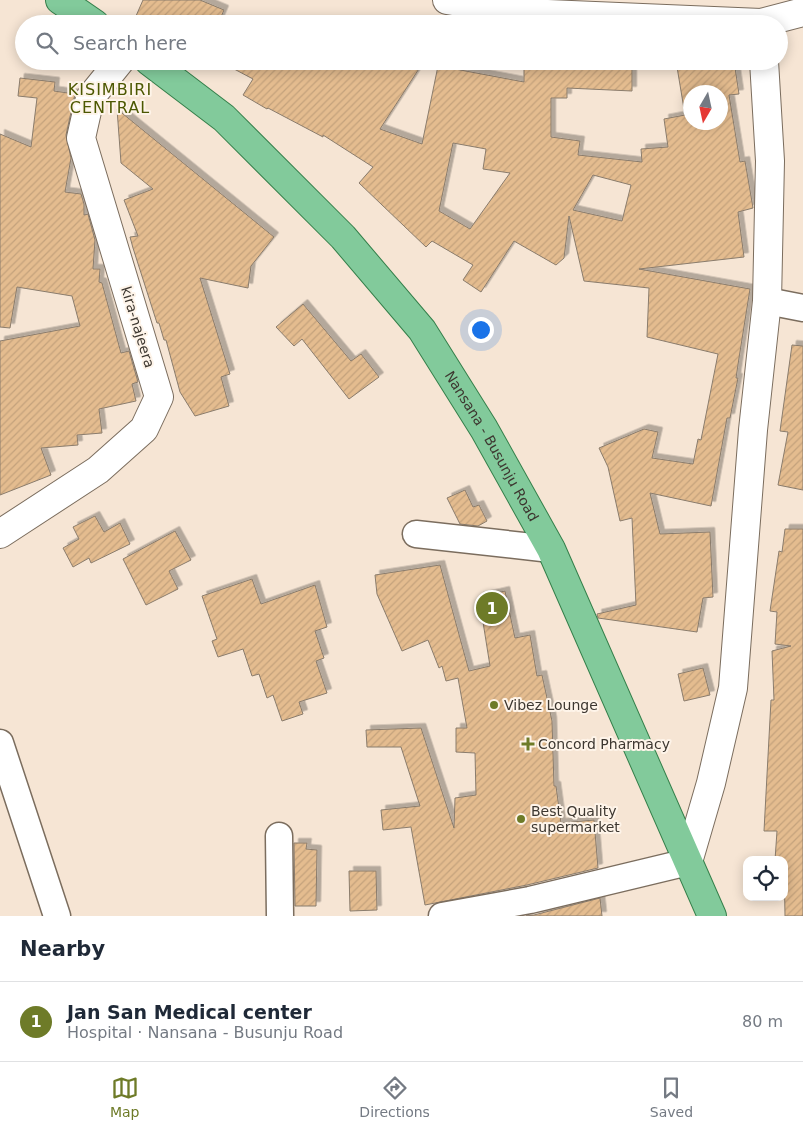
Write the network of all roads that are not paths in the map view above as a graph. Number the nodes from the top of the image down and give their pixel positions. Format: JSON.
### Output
{"nodes":[{"id":1,"x":60,"y":0,"type":"edge"},
{"id":2,"x":447,"y":0,"type":"edge"},
{"id":3,"x":803,"y":12,"type":"edge"},
{"id":4,"x":82,"y":15,"type":"edge"},
{"id":5,"x":681,"y":15,"type":"edge"},
{"id":6,"x":771,"y":15,"type":"edge"},
{"id":7,"x":113,"y":70,"type":"edge"},
{"id":8,"x":161,"y":70,"type":"edge"},
{"id":9,"x":765,"y":70,"type":"edge"},
{"id":10,"x":767,"y":301,"type":"junction"},
{"id":11,"x":803,"y":308,"type":"edge"},
{"id":12,"x":0,"y":534,"type":"edge"},
{"id":13,"x":416,"y":534,"type":"dead end"},
{"id":14,"x":551,"y":549,"type":"junction"},
{"id":15,"x":0,"y":743,"type":"edge"},
{"id":16,"x":278,"y":836,"type":"dead end"},
{"id":17,"x":688,"y":862,"type":"junction"},
{"id":18,"x":57,"y":916,"type":"edge"},
{"id":19,"x":280,"y":916,"type":"edge"},
{"id":20,"x":442,"y":916,"type":"edge"},
{"id":21,"x":712,"y":916,"type":"edge"}],
"edges":[{"from":1,"to":4,"type":"main road"},
{"from":2,"to":5,"type":"street"},
{"from":3,"to":6,"type":"street"},
{"from":7,"to":12,"type":"street","name":"kira-najeera"},
{"from":8,"to":14,"type":"main road","name":"Nansana - Busunju Road"},
{"from":9,"to":10,"type":"street"},
{"from":10,"to":11,"type":"street"},
{"from":10,"to":17,"type":"street"},
{"from":13,"to":14,"type":"street"},
{"from":14,"to":17,"type":"main road","name":"Nansana - Busunju Road"},
{"from":15,"to":18,"type":"street"},
{"from":16,"to":19,"type":"street"},
{"from":17,"to":20,"type":"street"},
{"from":17,"to":21,"type":"main road","name":"Nansana - Busunju Road"}]}
